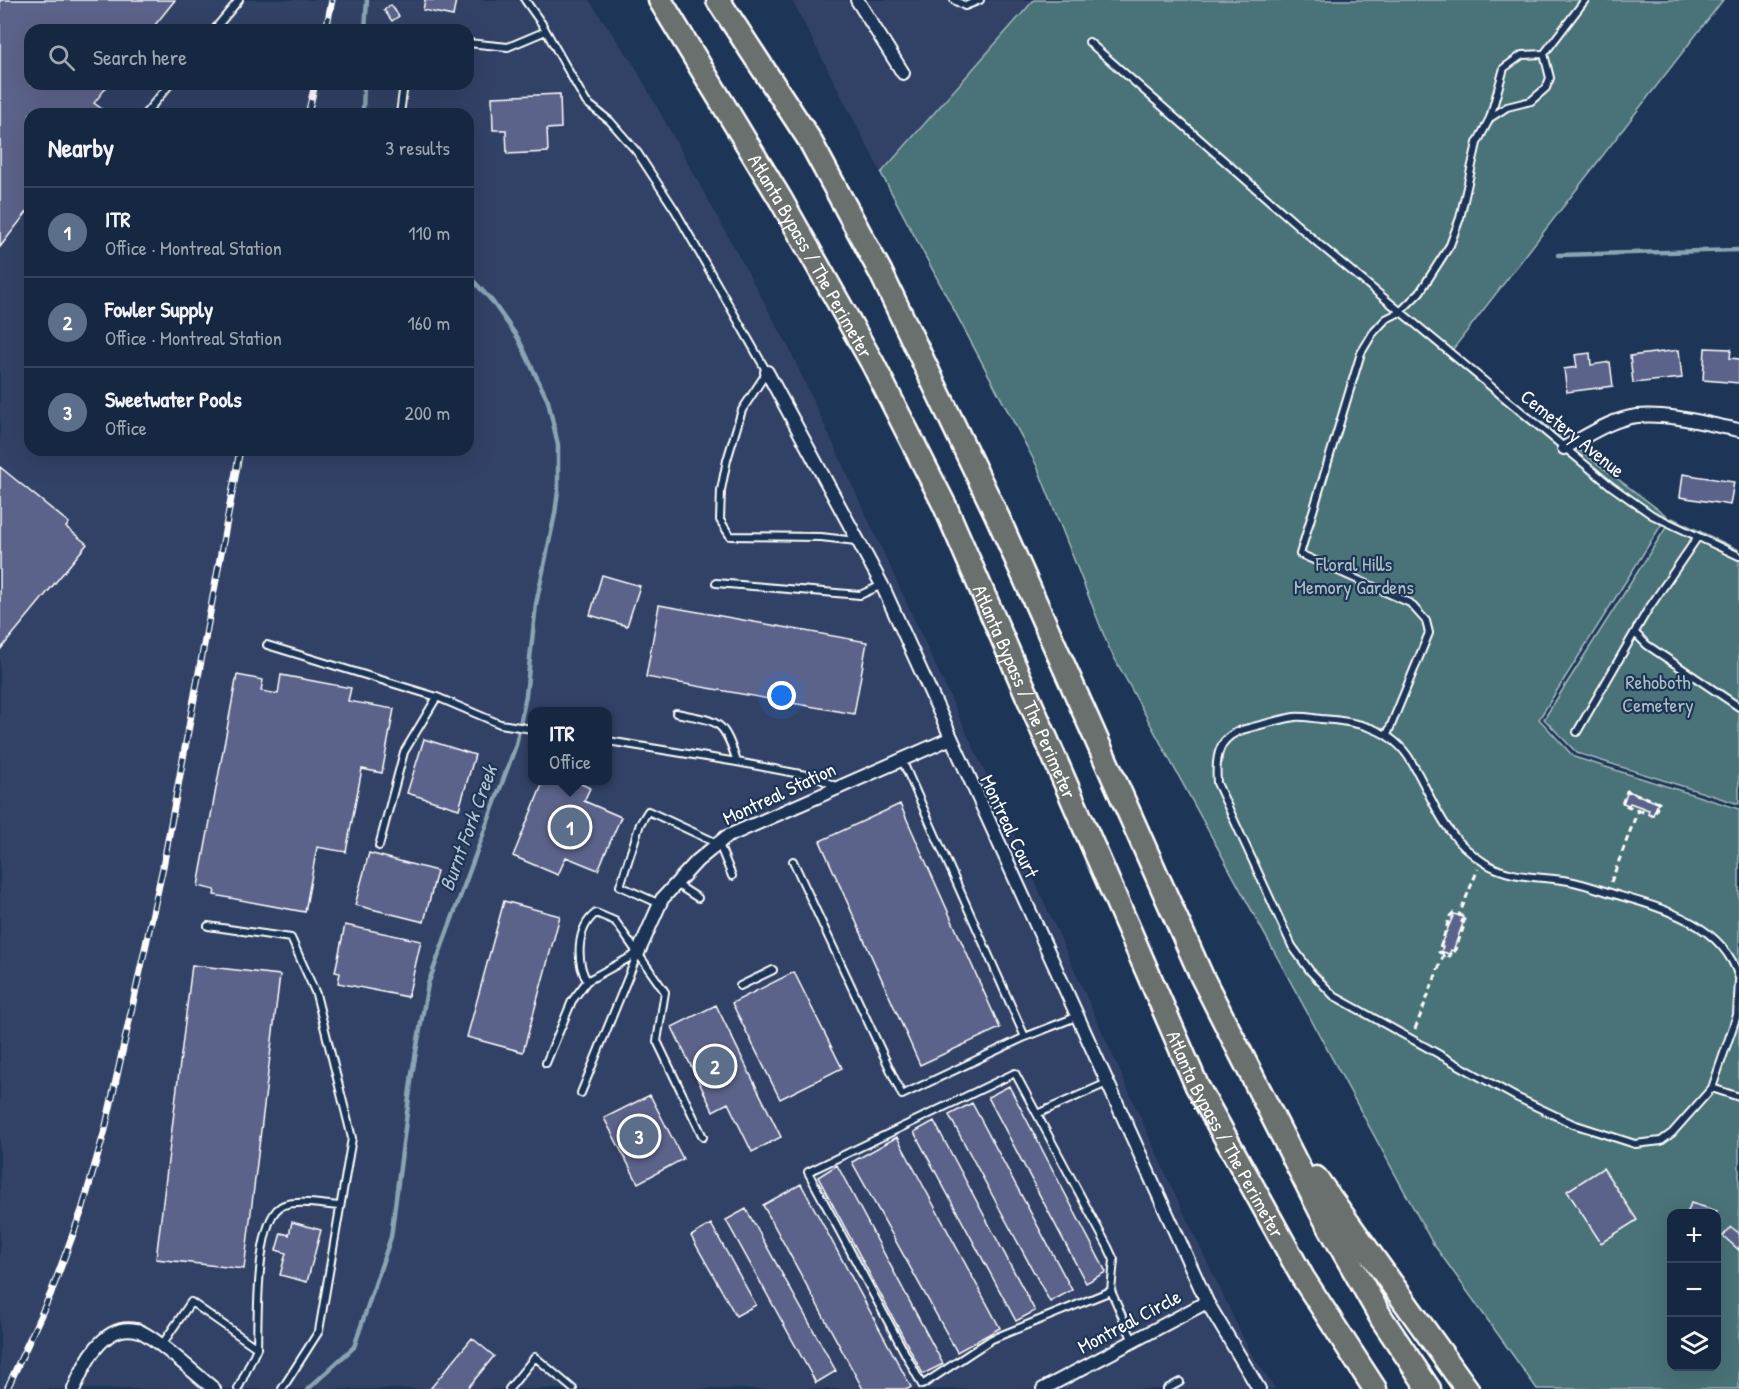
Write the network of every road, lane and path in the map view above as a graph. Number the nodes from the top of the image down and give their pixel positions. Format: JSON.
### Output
{"nodes":[{"id":1,"x":239,"y":0,"type":"edge"},
{"id":2,"x":525,"y":0,"type":"edge"},
{"id":3,"x":660,"y":0,"type":"edge"},
{"id":4,"x":718,"y":0,"type":"edge"},
{"id":5,"x":857,"y":0,"type":"edge"},
{"id":6,"x":954,"y":0,"type":"edge"},
{"id":7,"x":980,"y":0,"type":"edge"},
{"id":8,"x":1585,"y":0,"type":"edge"},
{"id":9,"x":219,"y":24,"type":"edge"},
{"id":10,"x":546,"y":31,"type":"junction"},
{"id":11,"x":1089,"y":42,"type":"dead end"},
{"id":12,"x":474,"y":44,"type":"edge"},
{"id":13,"x":1544,"y":54,"type":"junction"},
{"id":14,"x":903,"y":73,"type":"dead end"},
{"id":15,"x":165,"y":90,"type":"edge"},
{"id":16,"x":403,"y":90,"type":"edge"},
{"id":17,"x":151,"y":108,"type":"edge"},
{"id":18,"x":401,"y":108,"type":"edge"},
{"id":19,"x":1490,"y":118,"type":"junction"},
{"id":20,"x":1400,"y":312,"type":"junction"},
{"id":21,"x":767,"y":372,"type":"junction"},
{"id":22,"x":1739,"y":430,"type":"edge"},
{"id":23,"x":1564,"y":448,"type":"junction"},
{"id":24,"x":1697,"y":538,"type":"junction"},
{"id":25,"x":856,"y":541,"type":"junction"},
{"id":26,"x":1739,"y":556,"type":"edge"},
{"id":27,"x":716,"y":583,"type":"dead end"},
{"id":28,"x":882,"y":585,"type":"junction"},
{"id":29,"x":1636,"y":634,"type":"junction"},
{"id":30,"x":267,"y":645,"type":"dead end"},
{"id":31,"x":436,"y":697,"type":"junction"},
{"id":32,"x":1739,"y":707,"type":"edge"},
{"id":33,"x":676,"y":713,"type":"dead end"},
{"id":34,"x":528,"y":728,"type":"edge"},
{"id":35,"x":1577,"y":732,"type":"dead end"},
{"id":36,"x":1388,"y":735,"type":"junction"},
{"id":37,"x":949,"y":739,"type":"junction"},
{"id":38,"x":612,"y":742,"type":"edge"},
{"id":39,"x":902,"y":760,"type":"junction"},
{"id":40,"x":737,"y":762,"type":"junction"},
{"id":41,"x":837,"y":788,"type":"junction"},
{"id":42,"x":1638,"y":810,"type":"junction"},
{"id":43,"x":719,"y":844,"type":"junction"},
{"id":44,"x":379,"y":846,"type":"dead end"},
{"id":45,"x":1481,"y":860,"type":"junction"},
{"id":46,"x":793,"y":861,"type":"dead end"},
{"id":47,"x":732,"y":876,"type":"dead end"},
{"id":48,"x":676,"y":884,"type":"junction"},
{"id":49,"x":1607,"y":892,"type":"junction"},
{"id":50,"x":698,"y":898,"type":"dead end"},
{"id":51,"x":660,"y":904,"type":"junction"},
{"id":52,"x":1459,"y":915,"type":"junction"},
{"id":53,"x":208,"y":926,"type":"dead end"},
{"id":54,"x":638,"y":953,"type":"junction"},
{"id":55,"x":1444,"y":954,"type":"junction"},
{"id":56,"x":773,"y":970,"type":"dead end"},
{"id":57,"x":1739,"y":979,"type":"edge"},
{"id":58,"x":588,"y":981,"type":"junction"},
{"id":59,"x":740,"y":986,"type":"dead end"},
{"id":60,"x":1076,"y":1017,"type":"junction"},
{"id":61,"x":1025,"y":1037,"type":"junction"},
{"id":62,"x":1411,"y":1039,"type":"junction"},
{"id":63,"x":546,"y":1063,"type":"dead end"},
{"id":64,"x":1107,"y":1083,"type":"junction"},
{"id":65,"x":1712,"y":1088,"type":"junction"},
{"id":66,"x":581,"y":1093,"type":"dead end"},
{"id":67,"x":1739,"y":1096,"type":"edge"},
{"id":68,"x":1037,"y":1114,"type":"junction"},
{"id":69,"x":1277,"y":1124,"type":"junction"},
{"id":70,"x":703,"y":1137,"type":"dead end"},
{"id":71,"x":340,"y":1206,"type":"junction"},
{"id":72,"x":1111,"y":1291,"type":"junction"},
{"id":73,"x":1207,"y":1302,"type":"junction"},
{"id":74,"x":1133,"y":1341,"type":"junction"},
{"id":75,"x":161,"y":1347,"type":"junction"},
{"id":76,"x":257,"y":1347,"type":"junction"},
{"id":77,"x":1180,"y":1382,"type":"dead end"},
{"id":78,"x":74,"y":1389,"type":"edge"},
{"id":79,"x":214,"y":1389,"type":"edge"},
{"id":80,"x":238,"y":1389,"type":"edge"},
{"id":81,"x":282,"y":1389,"type":"edge"},
{"id":82,"x":510,"y":1389,"type":"edge"},
{"id":83,"x":573,"y":1389,"type":"edge"},
{"id":84,"x":1043,"y":1389,"type":"edge"},
{"id":85,"x":1167,"y":1389,"type":"edge"},
{"id":86,"x":1259,"y":1389,"type":"edge"},
{"id":87,"x":1375,"y":1389,"type":"edge"},
{"id":88,"x":1429,"y":1389,"type":"edge"},
{"id":89,"x":1467,"y":1389,"type":"edge"}],
"edges":[{"from":1,"to":9,"type":"lane"},
{"from":2,"to":10,"type":"lane"},
{"from":3,"to":87,"type":"highway","name":"Atlanta Bypass / The Perimeter"},
{"from":4,"to":69,"type":"highway"},
{"from":5,"to":14,"type":"street"},
{"from":6,"to":7,"type":"lane"},
{"from":8,"to":13,"type":"lane"},
{"from":10,"to":12,"type":"lane"},
{"from":10,"to":21,"type":"lane"},
{"from":11,"to":20,"type":"lane","name":"Cemetery Avenue"},
{"from":13,"to":19,"type":"lane"},
{"from":13,"to":19,"type":"lane"},
{"from":15,"to":17,"type":"lane"},
{"from":16,"to":18,"type":"lane"},
{"from":19,"to":20,"type":"lane"},
{"from":20,"to":23,"type":"lane","name":"Cemetery Avenue"},
{"from":20,"to":36,"type":"lane"},
{"from":21,"to":25,"type":"street","name":"Montreal Court"},
{"from":21,"to":25,"type":"lane"},
{"from":22,"to":23,"type":"street"},
{"from":23,"to":24,"type":"lane","name":"Cemetery Avenue"},
{"from":24,"to":26,"type":"lane","name":"Cemetery Avenue"},
{"from":24,"to":29,"type":"lane"},
{"from":25,"to":28,"type":"street","name":"Montreal Court"},
{"from":27,"to":28,"type":"lane"},
{"from":28,"to":37,"type":"street","name":"Montreal Court"},
{"from":29,"to":32,"type":"lane"},
{"from":29,"to":35,"type":"lane"},
{"from":30,"to":31,"type":"lane"},
{"from":31,"to":34,"type":"lane"},
{"from":31,"to":44,"type":"lane"},
{"from":33,"to":40,"type":"lane"},
{"from":36,"to":45,"type":"lane"},
{"from":36,"to":62,"type":"lane"},
{"from":37,"to":39,"type":"street","name":"Montreal Station"},
{"from":37,"to":60,"type":"street","name":"Montreal Court"},
{"from":38,"to":40,"type":"lane"},
{"from":39,"to":41,"type":"street","name":"Montreal Station"},
{"from":39,"to":61,"type":"lane"},
{"from":40,"to":41,"type":"lane"},
{"from":41,"to":43,"type":"street","name":"Montreal Station"},
{"from":42,"to":42,"type":"path"},
{"from":42,"to":49,"type":"path"},
{"from":43,"to":47,"type":"lane"},
{"from":43,"to":48,"type":"street","name":"Montreal Station"},
{"from":43,"to":51,"type":"lane"},
{"from":45,"to":49,"type":"lane"},
{"from":45,"to":52,"type":"path"},
{"from":46,"to":61,"type":"lane"},
{"from":48,"to":50,"type":"lane"},
{"from":48,"to":51,"type":"street","name":"Montreal Station"},
{"from":49,"to":57,"type":"lane"},
{"from":51,"to":54,"type":"street","name":"Montreal Station"},
{"from":52,"to":55,"type":"path"},
{"from":52,"to":55,"type":"path"},
{"from":53,"to":71,"type":"lane"},
{"from":54,"to":58,"type":"lane"},
{"from":54,"to":58,"type":"lane"},
{"from":54,"to":66,"type":"lane"},
{"from":54,"to":70,"type":"lane"},
{"from":55,"to":62,"type":"path"},
{"from":56,"to":59,"type":"lane"},
{"from":57,"to":65,"type":"lane"},
{"from":58,"to":63,"type":"lane"},
{"from":60,"to":61,"type":"lane"},
{"from":60,"to":64,"type":"street","name":"Montreal Court"},
{"from":62,"to":65,"type":"lane"},
{"from":64,"to":68,"type":"lane"},
{"from":64,"to":73,"type":"street","name":"Montreal Court"},
{"from":65,"to":67,"type":"lane"},
{"from":68,"to":72,"type":"lane"},
{"from":68,"to":72,"type":"lane"},
{"from":69,"to":88,"type":"highway"},
{"from":69,"to":89,"type":"highway"},
{"from":71,"to":76,"type":"lane"},
{"from":71,"to":81,"type":"lane"},
{"from":72,"to":74,"type":"lane"},
{"from":73,"to":74,"type":"street","name":"Montreal Circle"},
{"from":73,"to":86,"type":"street","name":"Montreal Circle"},
{"from":74,"to":84,"type":"street","name":"Montreal Circle"},
{"from":75,"to":76,"type":"lane"},
{"from":75,"to":78,"type":"street"},
{"from":75,"to":79,"type":"street"},
{"from":76,"to":80,"type":"lane"},
{"from":77,"to":85,"type":"lane"},
{"from":82,"to":83,"type":"lane"}]}
